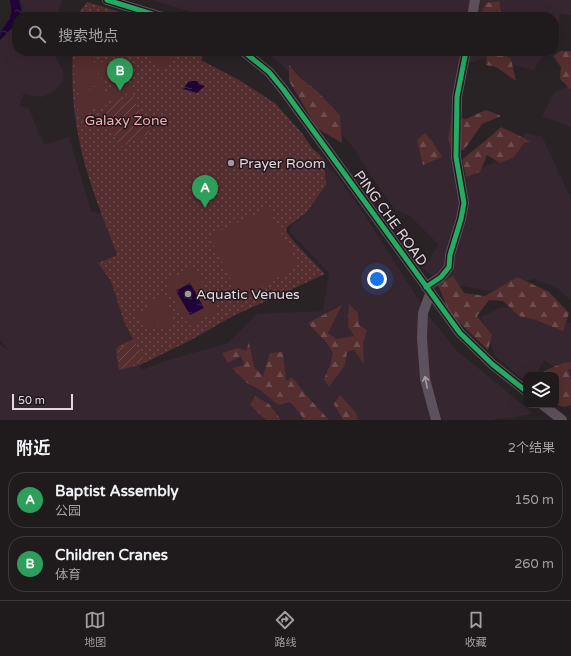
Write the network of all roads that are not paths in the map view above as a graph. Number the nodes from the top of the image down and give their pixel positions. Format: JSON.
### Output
{"nodes":[{"id":1,"x":107,"y":0,"type":"edge"},
{"id":2,"x":475,"y":0,"type":"edge"},
{"id":3,"x":146,"y":12,"type":"edge"},
{"id":4,"x":473,"y":12,"type":"edge"},
{"id":5,"x":249,"y":56,"type":"edge"},
{"id":6,"x":465,"y":56,"type":"edge"},
{"id":7,"x":428,"y":290,"type":"junction"},
{"id":8,"x":523,"y":389,"type":"edge"},
{"id":9,"x":547,"y":408,"type":"edge"},
{"id":10,"x":436,"y":420,"type":"edge"},
{"id":11,"x":562,"y":420,"type":"edge"}],
"edges":[{"from":1,"to":3,"type":"street"},
{"from":2,"to":4,"type":"street"},
{"from":5,"to":7,"type":"street","name":"PING CHE ROAD"},
{"from":6,"to":7,"type":"street"},
{"from":7,"to":8,"type":"street","name":"PING CHE ROAD"},
{"from":10,"to":7,"type":"street","one_way":true},
{"from":9,"to":11,"type":"street"}]}
